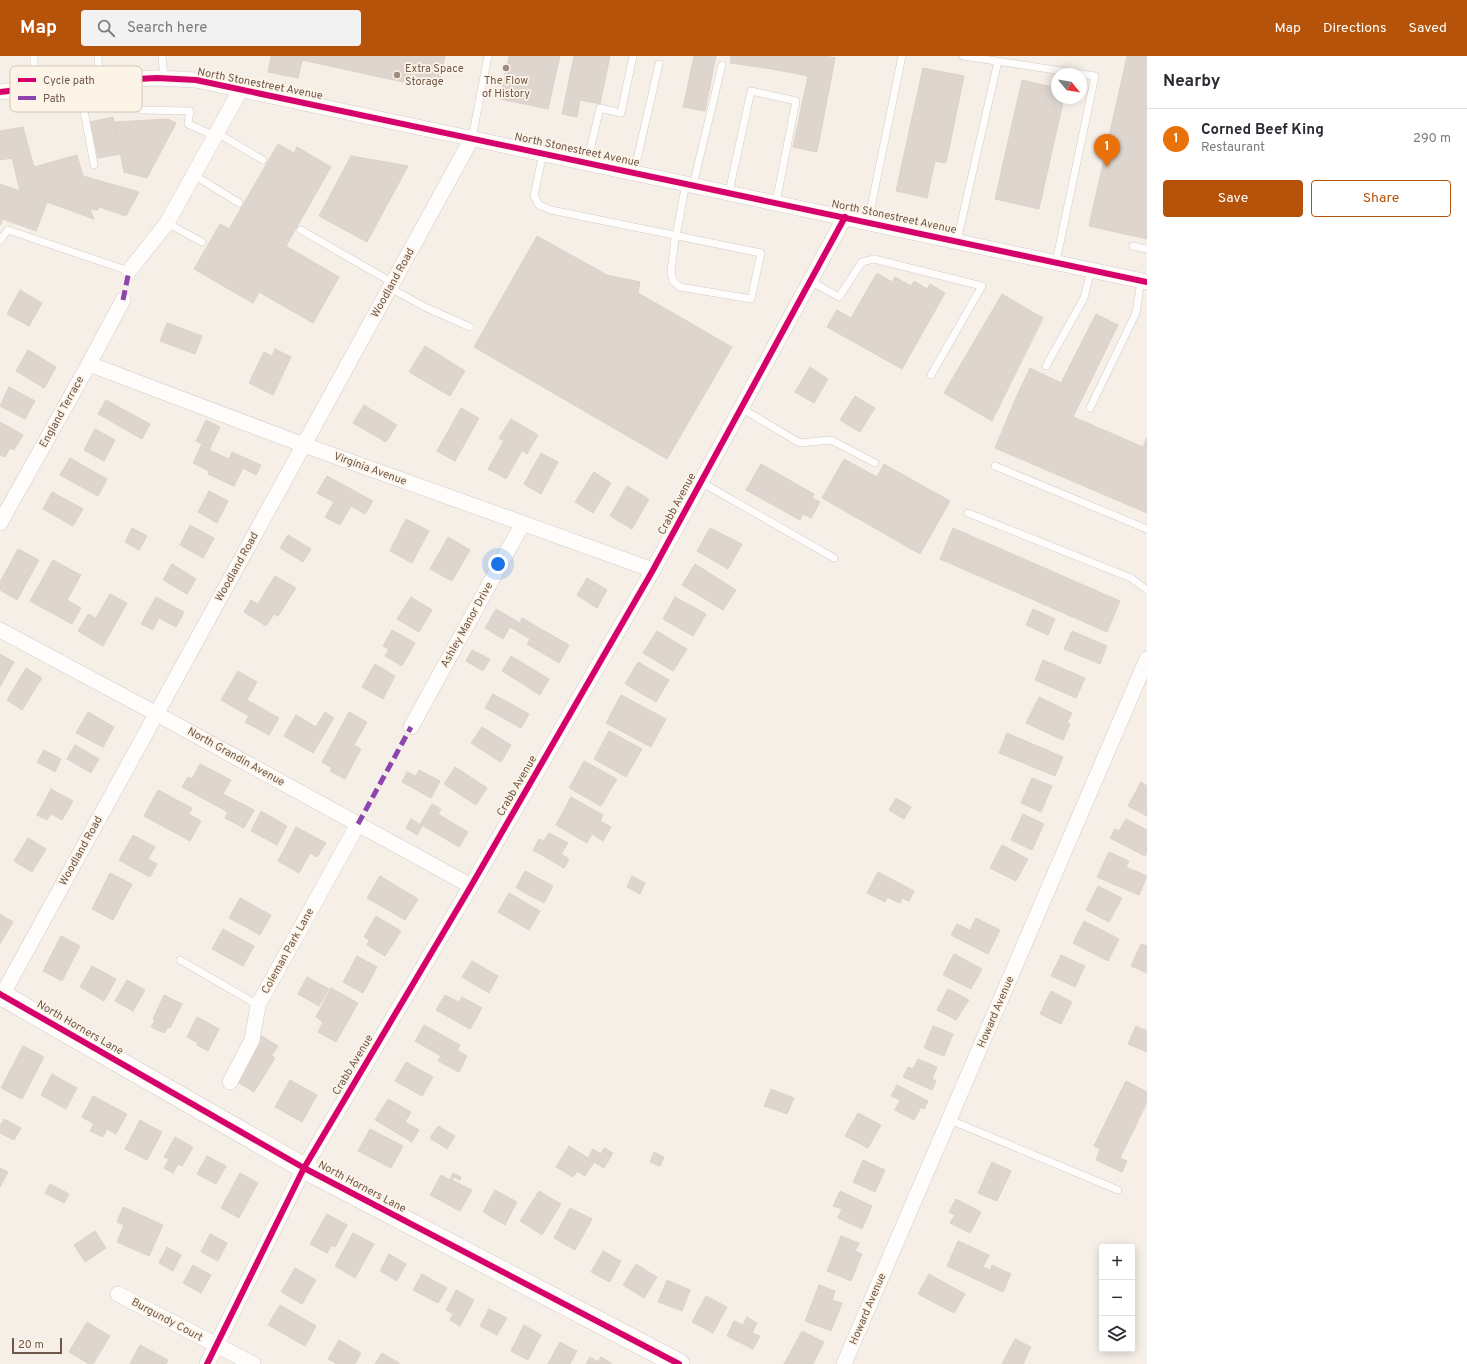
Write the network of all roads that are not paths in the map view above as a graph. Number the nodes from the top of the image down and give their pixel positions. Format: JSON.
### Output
{"nodes":[{"id":1,"x":98,"y":56,"type":"edge"},
{"id":2,"x":162,"y":56,"type":"edge"},
{"id":3,"x":488,"y":56,"type":"edge"},
{"id":4,"x":633,"y":56,"type":"edge"},
{"id":5,"x":902,"y":56,"type":"edge"},
{"id":6,"x":963,"y":56,"type":"edge"},
{"id":7,"x":998,"y":61,"type":"junction"},
{"id":8,"x":659,"y":64,"type":"dead end"},
{"id":9,"x":722,"y":65,"type":"dead end"},
{"id":10,"x":98,"y":66,"type":"edge"},
{"id":11,"x":164,"y":79,"type":"junction"},
{"id":12,"x":142,"y":80,"type":"edge"},
{"id":13,"x":241,"y":89,"type":"junction"},
{"id":14,"x":10,"y":91,"type":"edge"},
{"id":15,"x":0,"y":92,"type":"edge"},
{"id":16,"x":142,"y":110,"type":"dead end"},
{"id":17,"x":84,"y":112,"type":"edge"},
{"id":18,"x":216,"y":135,"type":"junction"},
{"id":19,"x":472,"y":138,"type":"junction"},
{"id":20,"x":543,"y":153,"type":"junction"},
{"id":21,"x":263,"y":160,"type":"dead end"},
{"id":22,"x":587,"y":162,"type":"junction"},
{"id":23,"x":94,"y":165,"type":"dead end"},
{"id":24,"x":634,"y":172,"type":"junction"},
{"id":25,"x":194,"y":175,"type":"junction"},
{"id":26,"x":690,"y":184,"type":"junction"},
{"id":27,"x":729,"y":192,"type":"junction"},
{"id":28,"x":776,"y":202,"type":"junction"},
{"id":29,"x":239,"y":203,"type":"dead end"},
{"id":30,"x":845,"y":217,"type":"junction"},
{"id":31,"x":868,"y":222,"type":"junction"},
{"id":32,"x":167,"y":223,"type":"junction"},
{"id":33,"x":301,"y":230,"type":"dead end"},
{"id":34,"x":676,"y":236,"type":"junction"},
{"id":35,"x":0,"y":240,"type":"edge"},
{"id":36,"x":957,"y":241,"type":"junction"},
{"id":37,"x":202,"y":242,"type":"dead end"},
{"id":38,"x":1133,"y":246,"type":"dead end"},
{"id":39,"x":1147,"y":249,"type":"edge"},
{"id":40,"x":1056,"y":262,"type":"junction"},
{"id":41,"x":1091,"y":270,"type":"junction"},
{"id":42,"x":128,"y":271,"type":"joint"},
{"id":43,"x":810,"y":281,"type":"junction"},
{"id":44,"x":1144,"y":281,"type":"edge"},
{"id":45,"x":391,"y":285,"type":"junction"},
{"id":46,"x":122,"y":300,"type":"dead end"},
{"id":47,"x":470,"y":327,"type":"dead end"},
{"id":48,"x":89,"y":364,"type":"junction"},
{"id":49,"x":1046,"y":366,"type":"dead end"},
{"id":50,"x":931,"y":375,"type":"dead end"},
{"id":51,"x":741,"y":408,"type":"junction"},
{"id":52,"x":1090,"y":408,"type":"dead end"},
{"id":53,"x":304,"y":445,"type":"junction"},
{"id":54,"x":875,"y":463,"type":"dead end"},
{"id":55,"x":995,"y":466,"type":"dead end"},
{"id":56,"x":701,"y":482,"type":"junction"},
{"id":57,"x":968,"y":513,"type":"dead end"},
{"id":58,"x":0,"y":523,"type":"edge"},
{"id":59,"x":523,"y":523,"type":"junction"},
{"id":60,"x":1147,"y":529,"type":"edge"},
{"id":61,"x":834,"y":558,"type":"dead end"},
{"id":62,"x":653,"y":570,"type":"junction"},
{"id":63,"x":1147,"y":590,"type":"edge"},
{"id":64,"x":0,"y":630,"type":"edge"},
{"id":65,"x":1147,"y":659,"type":"edge"},
{"id":66,"x":157,"y":714,"type":"junction"},
{"id":67,"x":411,"y":727,"type":"dead end"},
{"id":68,"x":358,"y":824,"type":"junction"},
{"id":69,"x":471,"y":886,"type":"junction"},
{"id":70,"x":180,"y":960,"type":"dead end"},
{"id":71,"x":1,"y":996,"type":"edge"},
{"id":72,"x":258,"y":1006,"type":"junction"},
{"id":73,"x":230,"y":1082,"type":"dead end"},
{"id":74,"x":950,"y":1120,"type":"junction"},
{"id":75,"x":304,"y":1168,"type":"junction"},
{"id":76,"x":1118,"y":1190,"type":"dead end"},
{"id":77,"x":118,"y":1294,"type":"dead end"},
{"id":78,"x":216,"y":1346,"type":"junction"},
{"id":79,"x":654,"y":1358,"type":"edge"},
{"id":80,"x":207,"y":1364,"type":"edge"},
{"id":81,"x":253,"y":1364,"type":"edge"},
{"id":82,"x":679,"y":1364,"type":"edge"},
{"id":83,"x":844,"y":1364,"type":"edge"}],
"edges":[{"from":1,"to":10,"type":"lane"},
{"from":2,"to":11,"type":"lane"},
{"from":3,"to":19,"type":"lane"},
{"from":4,"to":22,"type":"lane"},
{"from":5,"to":31,"type":"lane"},
{"from":6,"to":7,"type":"lane"},
{"from":7,"to":36,"type":"lane"},
{"from":7,"to":40,"type":"lane"},
{"from":8,"to":24,"type":"lane"},
{"from":9,"to":26,"type":"lane"},
{"from":11,"to":12,"type":"street","name":"North Stonestreet Avenue"},
{"from":11,"to":13,"type":"street","name":"North Stonestreet Avenue"},
{"from":13,"to":18,"type":"street"},
{"from":13,"to":19,"type":"street","name":"North Stonestreet Avenue"},
{"from":14,"to":15,"type":"street","name":"North Stonestreet Avenue"},
{"from":16,"to":18,"type":"lane"},
{"from":17,"to":23,"type":"lane"},
{"from":18,"to":21,"type":"lane"},
{"from":18,"to":25,"type":"street"},
{"from":19,"to":20,"type":"street","name":"North Stonestreet Avenue"},
{"from":19,"to":45,"type":"street","name":"Woodland Road"},
{"from":20,"to":22,"type":"street","name":"North Stonestreet Avenue"},
{"from":20,"to":34,"type":"lane"},
{"from":22,"to":24,"type":"street","name":"North Stonestreet Avenue"},
{"from":24,"to":26,"type":"street","name":"North Stonestreet Avenue"},
{"from":25,"to":29,"type":"lane"},
{"from":25,"to":32,"type":"street"},
{"from":26,"to":27,"type":"street","name":"North Stonestreet Avenue"},
{"from":26,"to":34,"type":"lane"},
{"from":27,"to":28,"type":"street","name":"North Stonestreet Avenue"},
{"from":27,"to":28,"type":"lane"},
{"from":28,"to":30,"type":"street","name":"North Stonestreet Avenue"},
{"from":30,"to":31,"type":"street","name":"North Stonestreet Avenue"},
{"from":30,"to":43,"type":"street","name":"Crabb Avenue"},
{"from":31,"to":36,"type":"street","name":"North Stonestreet Avenue"},
{"from":32,"to":37,"type":"lane"},
{"from":32,"to":42,"type":"street"},
{"from":33,"to":45,"type":"lane"},
{"from":34,"to":34,"type":"lane"},
{"from":35,"to":42,"type":"lane"},
{"from":36,"to":40,"type":"street","name":"North Stonestreet Avenue"},
{"from":38,"to":39,"type":"lane"},
{"from":40,"to":41,"type":"street","name":"North Stonestreet Avenue"},
{"from":41,"to":44,"type":"street","name":"North Stonestreet Avenue"},
{"from":41,"to":49,"type":"lane"},
{"from":43,"to":50,"type":"lane"},
{"from":43,"to":51,"type":"street","name":"Crabb Avenue"},
{"from":44,"to":52,"type":"lane"},
{"from":45,"to":47,"type":"lane"},
{"from":45,"to":53,"type":"street","name":"Woodland Road"},
{"from":46,"to":48,"type":"street","name":"England Terrace"},
{"from":48,"to":53,"type":"street","name":"Virginia Avenue"},
{"from":48,"to":58,"type":"street","name":"England Terrace"},
{"from":51,"to":54,"type":"lane"},
{"from":51,"to":56,"type":"street","name":"Crabb Avenue"},
{"from":53,"to":59,"type":"street","name":"Virginia Avenue"},
{"from":53,"to":66,"type":"street","name":"Woodland Road"},
{"from":55,"to":60,"type":"lane"},
{"from":56,"to":61,"type":"lane"},
{"from":56,"to":62,"type":"street","name":"Crabb Avenue"},
{"from":57,"to":63,"type":"lane"},
{"from":59,"to":62,"type":"street","name":"Virginia Avenue"},
{"from":59,"to":67,"type":"street","name":"Ashley Manor Drive"},
{"from":62,"to":69,"type":"street","name":"Crabb Avenue"},
{"from":64,"to":66,"type":"street","name":"North Grandin Avenue"},
{"from":65,"to":74,"type":"street","name":"Howard Avenue"},
{"from":66,"to":68,"type":"street","name":"North Grandin Avenue"},
{"from":66,"to":71,"type":"street","name":"Woodland Road"},
{"from":68,"to":69,"type":"street","name":"North Grandin Avenue"},
{"from":68,"to":72,"type":"street","name":"Coleman Park Lane"},
{"from":69,"to":75,"type":"street","name":"Crabb Avenue"},
{"from":70,"to":72,"type":"lane"},
{"from":71,"to":75,"type":"street","name":"North Horners Lane"},
{"from":72,"to":73,"type":"street","name":"Coleman Park Lane"},
{"from":74,"to":76,"type":"lane"},
{"from":74,"to":83,"type":"street","name":"Howard Avenue"},
{"from":75,"to":78,"type":"street","name":"Crabb Avenue"},
{"from":75,"to":79,"type":"street","name":"North Horners Lane"},
{"from":77,"to":78,"type":"street","name":"Burgundy Court"},
{"from":78,"to":80,"type":"street","name":"Crabb Avenue"},
{"from":78,"to":81,"type":"street","name":"Burgundy Court"},
{"from":79,"to":82,"type":"street","name":"North Horners Lane"}]}
